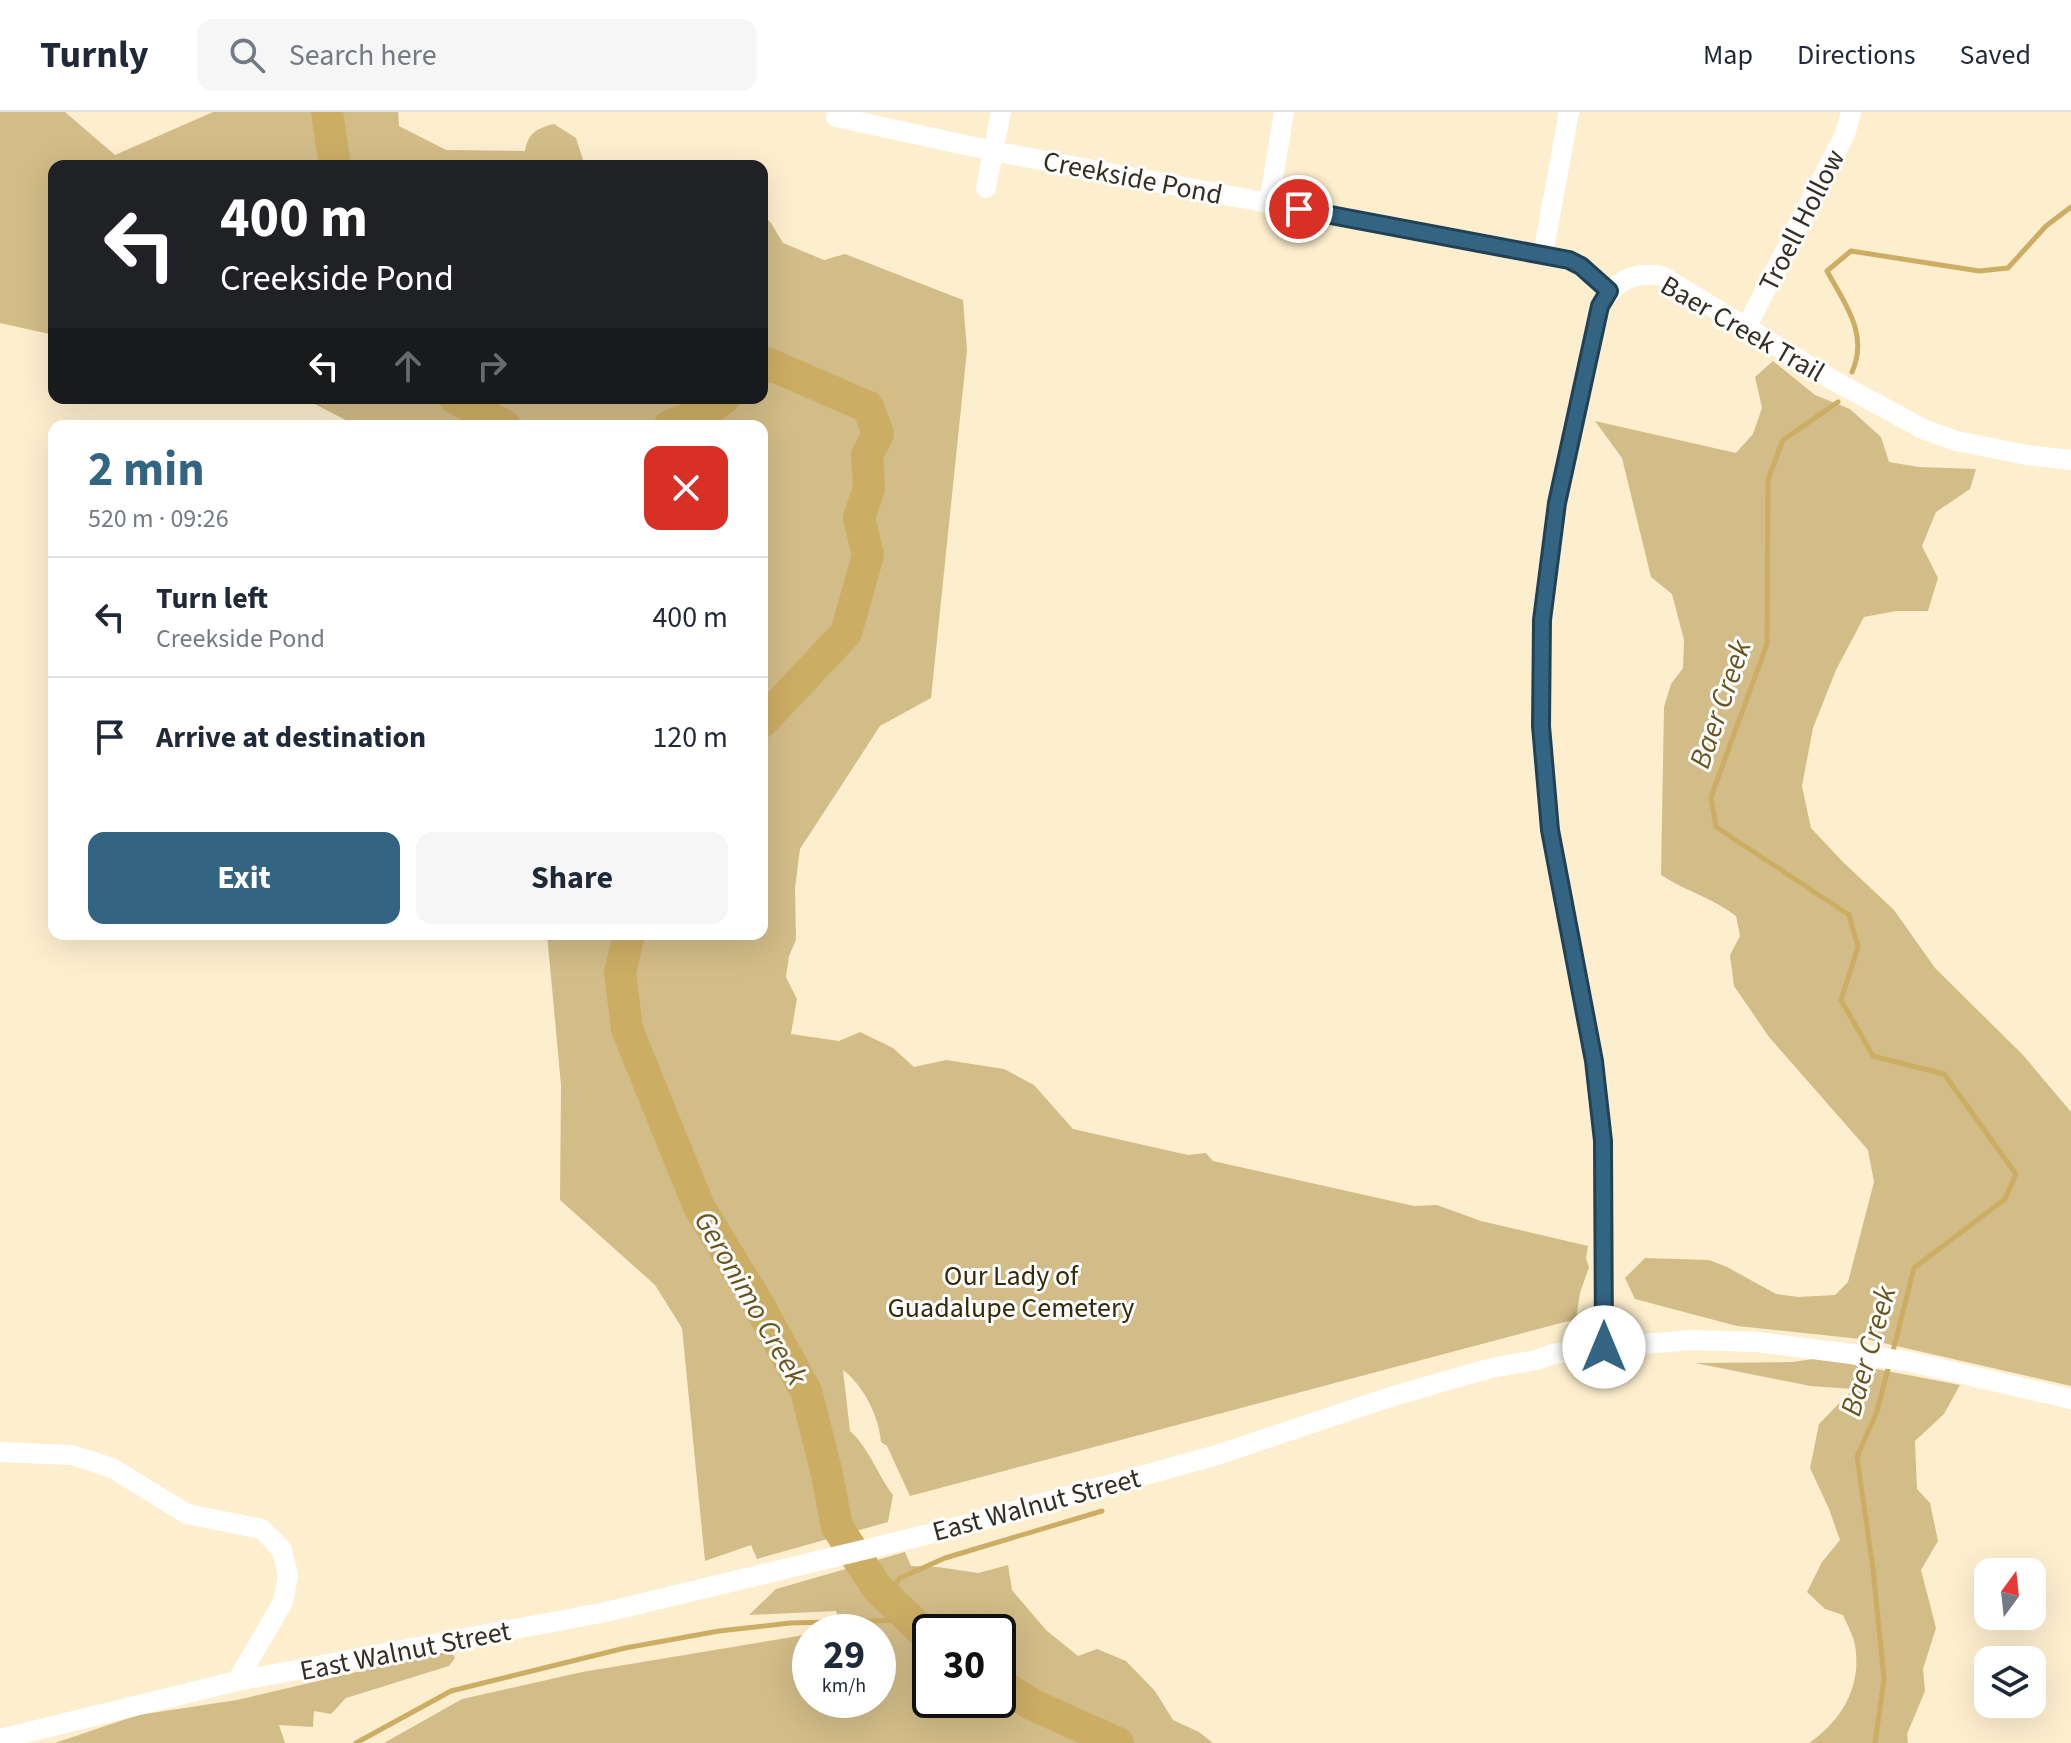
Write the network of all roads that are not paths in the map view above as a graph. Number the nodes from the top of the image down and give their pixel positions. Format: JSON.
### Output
{"nodes":[{"id":1,"x":1001,"y":112,"type":"edge"},
{"id":2,"x":1284,"y":112,"type":"edge"},
{"id":3,"x":1569,"y":112,"type":"edge"},
{"id":4,"x":1851,"y":112,"type":"edge"},
{"id":5,"x":836,"y":117,"type":"dead end"},
{"id":6,"x":993,"y":151,"type":"junction"},
{"id":7,"x":986,"y":188,"type":"dead end"},
{"id":8,"x":1269,"y":203,"type":"junction"},
{"id":9,"x":1543,"y":254,"type":"junction"},
{"id":10,"x":1609,"y":291,"type":"junction"},
{"id":11,"x":1747,"y":326,"type":"junction"},
{"id":12,"x":2071,"y":460,"type":"edge"},
{"id":13,"x":1604,"y":1347,"type":"junction"},
{"id":14,"x":2071,"y":1399,"type":"edge"},
{"id":15,"x":0,"y":1452,"type":"edge"},
{"id":16,"x":237,"y":1681,"type":"junction"},
{"id":17,"x":0,"y":1739,"type":"edge"}],
"edges":[{"from":1,"to":6,"type":"street"},
{"from":2,"to":8,"type":"street"},
{"from":3,"to":9,"type":"street"},
{"from":4,"to":11,"type":"street","name":"Troell Hollow"},
{"from":5,"to":6,"type":"street","name":"Creekside Pond"},
{"from":6,"to":7,"type":"street"},
{"from":6,"to":8,"type":"street","name":"Creekside Pond"},
{"from":8,"to":9,"type":"street","name":"Creekside Pond"},
{"from":9,"to":10,"type":"street","name":"Creekside Pond"},
{"from":10,"to":11,"type":"street","name":"Baer Creek Trail"},
{"from":10,"to":13,"type":"street"},
{"from":11,"to":12,"type":"street","name":"Baer Creek Trail"},
{"from":13,"to":14,"type":"street","name":"East Walnut Street"},
{"from":13,"to":16,"type":"street","name":"East Walnut Street"},
{"from":15,"to":16,"type":"street"},
{"from":16,"to":17,"type":"street","name":"East Walnut Street"}]}
